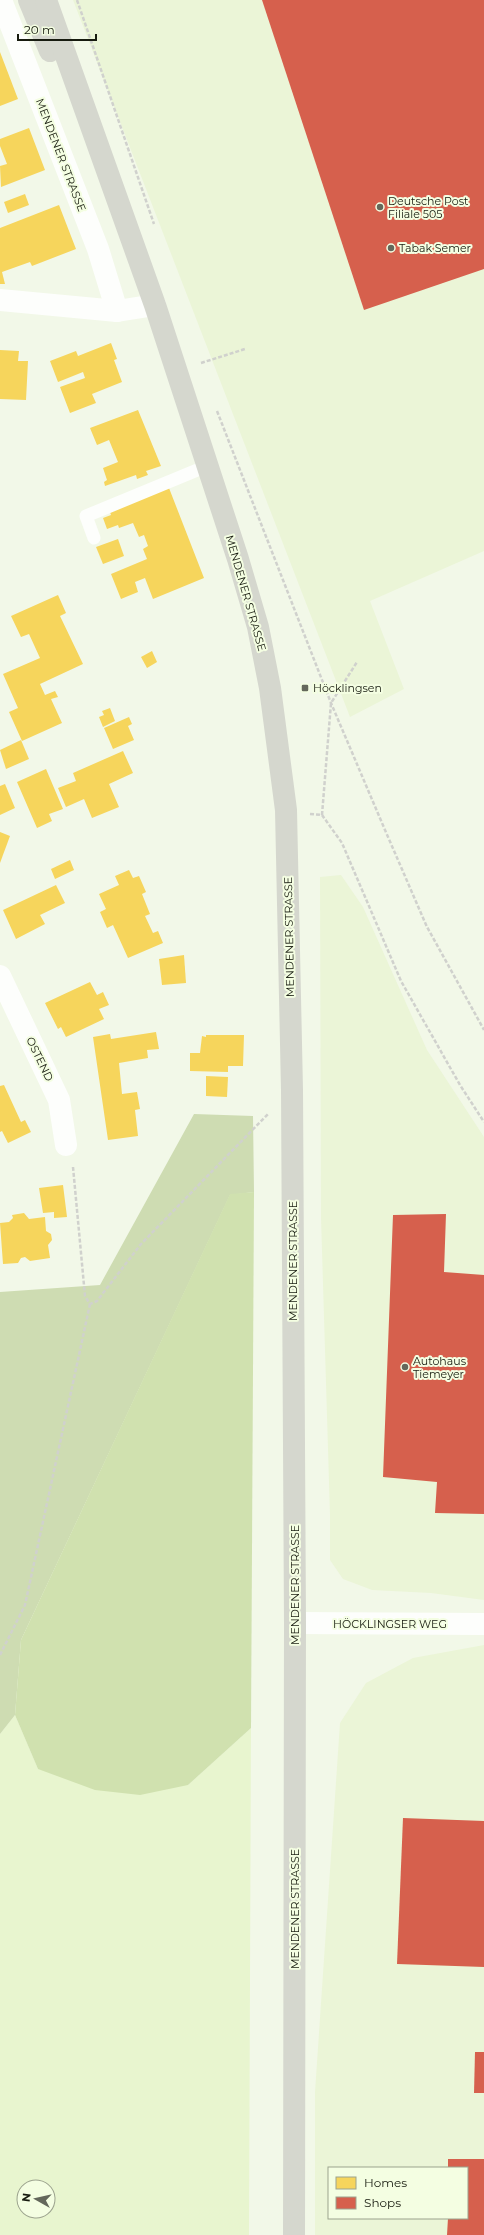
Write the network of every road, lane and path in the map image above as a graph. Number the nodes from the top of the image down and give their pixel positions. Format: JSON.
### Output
{"nodes":[{"id":1,"x":1,"y":0,"type":"edge"},
{"id":2,"x":29,"y":0,"type":"edge"},
{"id":3,"x":46,"y":0,"type":"edge"},
{"id":4,"x":77,"y":0,"type":"edge"},
{"id":5,"x":156,"y":229,"type":"dead end"},
{"id":6,"x":0,"y":300,"type":"edge"},
{"id":7,"x":155,"y":305,"type":"junction"},
{"id":8,"x":117,"y":311,"type":"junction"},
{"id":9,"x":245,"y":349,"type":"dead end"},
{"id":10,"x":199,"y":356,"type":"dead end"},
{"id":11,"x":201,"y":364,"type":"junction"},
{"id":12,"x":203,"y":370,"type":"dead end"},
{"id":13,"x":215,"y":404,"type":"dead end"},
{"id":14,"x":207,"y":466,"type":"junction"},
{"id":15,"x":94,"y":538,"type":"dead end"},
{"id":16,"x":357,"y":662,"type":"dead end"},
{"id":17,"x":331,"y":703,"type":"junction"},
{"id":18,"x":286,"y":810,"type":"junction"},
{"id":19,"x":322,"y":815,"type":"junction"},
{"id":20,"x":0,"y":976,"type":"edge"},
{"id":21,"x":484,"y":1030,"type":"edge"},
{"id":22,"x":292,"y":1090,"type":"junction"},
{"id":23,"x":484,"y":1122,"type":"edge"},
{"id":24,"x":66,"y":1145,"type":"joint"},
{"id":25,"x":90,"y":1304,"type":"junction"},
{"id":26,"x":296,"y":1623,"type":"junction"},
{"id":27,"x":484,"y":1624,"type":"edge"},
{"id":28,"x":0,"y":1655,"type":"edge"},
{"id":29,"x":294,"y":2235,"type":"edge"}],
"edges":[{"from":1,"to":8,"type":"street","name":"MENDENER STRASSE"},
{"from":2,"to":7,"type":"main road","name":"MENDENER STRASSE"},
{"from":3,"to":7,"type":"main road","name":"MENDENER STRASSE"},
{"from":4,"to":5,"type":"path"},
{"from":6,"to":8,"type":"street"},
{"from":7,"to":8,"type":"street"},
{"from":7,"to":14,"type":"main road","name":"MENDENER STRASSE"},
{"from":9,"to":11,"type":"path"},
{"from":10,"to":11,"type":"path"},
{"from":11,"to":12,"type":"path"},
{"from":13,"to":17,"type":"path"},
{"from":14,"to":15,"type":"lane"},
{"from":14,"to":18,"type":"main road","name":"MENDENER STRASSE"},
{"from":16,"to":17,"type":"path"},
{"from":17,"to":19,"type":"path"},
{"from":17,"to":21,"type":"path"},
{"from":18,"to":19,"type":"path"},
{"from":18,"to":22,"type":"main road","name":"MENDENER STRASSE"},
{"from":19,"to":23,"type":"path"},
{"from":20,"to":24,"type":"street","name":"OSTEND"},
{"from":22,"to":25,"type":"path"},
{"from":22,"to":26,"type":"main road","name":"MENDENER STRASSE"},
{"from":24,"to":25,"type":"path"},
{"from":25,"to":28,"type":"path"},
{"from":26,"to":27,"type":"street","name":"HÖCKLINGSER WEG"},
{"from":26,"to":29,"type":"main road","name":"MENDENER STRASSE"}]}
